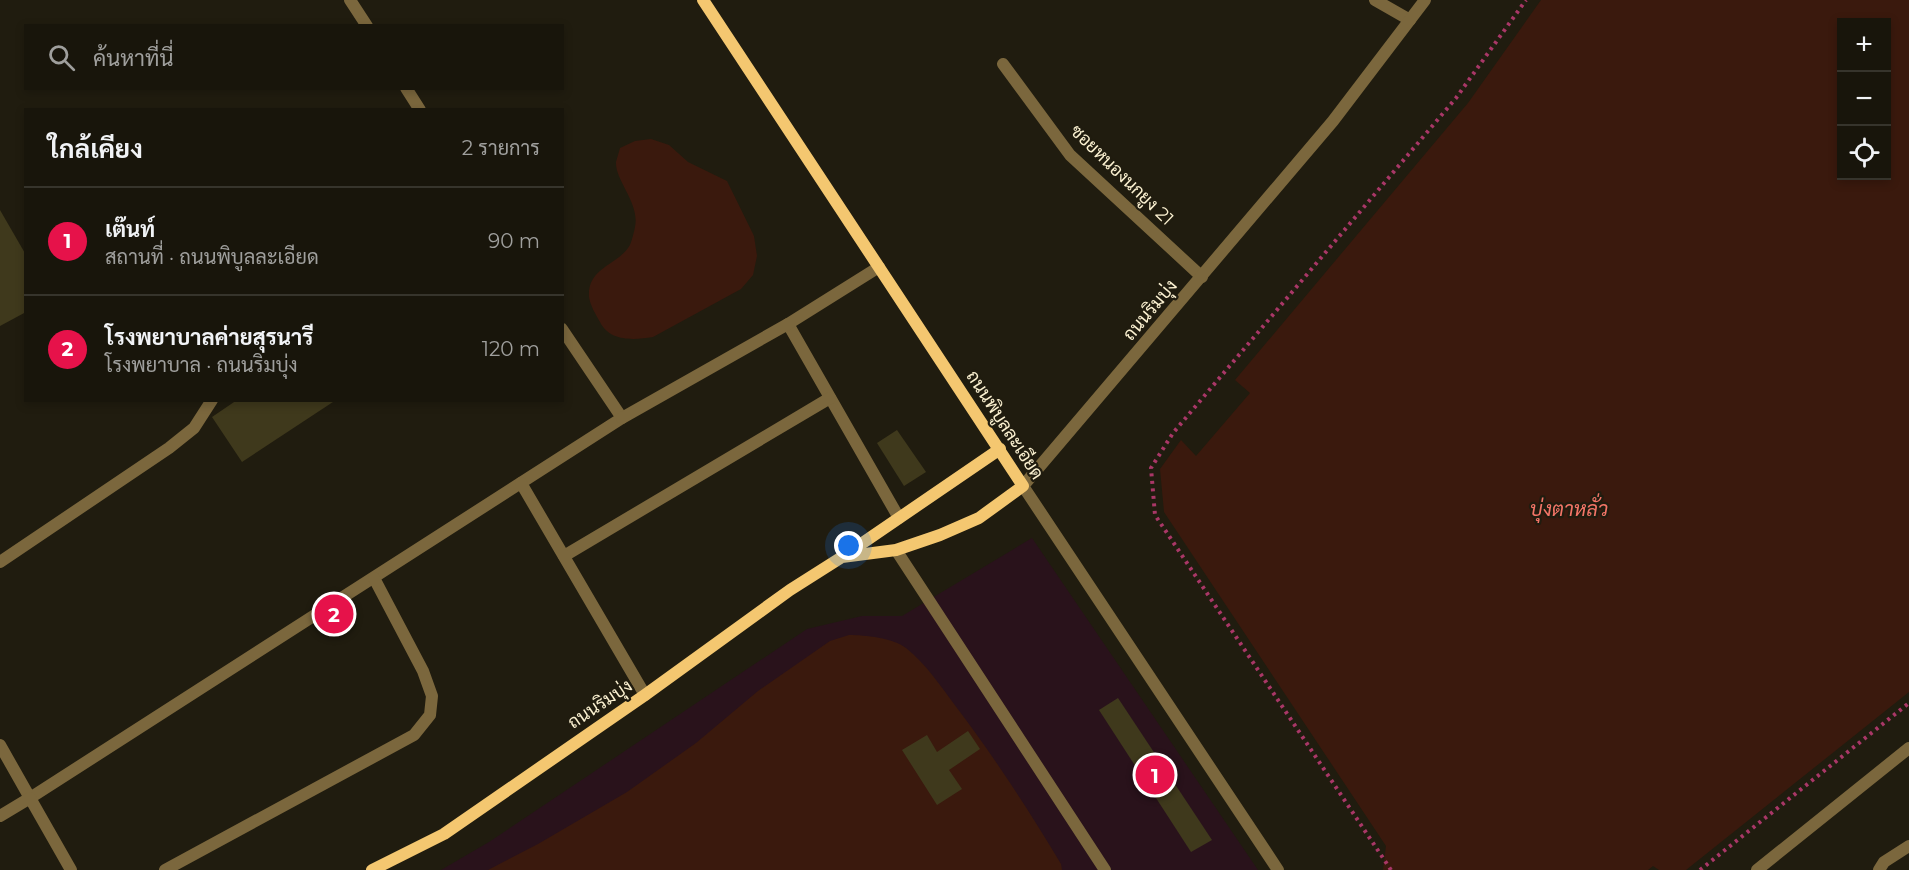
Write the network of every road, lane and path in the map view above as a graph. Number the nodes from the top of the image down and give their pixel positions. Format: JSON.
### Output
{"nodes":[{"id":1,"x":350,"y":0,"type":"edge"},
{"id":2,"x":703,"y":0,"type":"edge"},
{"id":3,"x":1375,"y":0,"type":"edge"},
{"id":4,"x":1425,"y":0,"type":"edge"},
{"id":5,"x":1526,"y":0,"type":"edge"},
{"id":6,"x":1410,"y":20,"type":"junction"},
{"id":7,"x":365,"y":24,"type":"edge"},
{"id":8,"x":1003,"y":64,"type":"dead end"},
{"id":9,"x":407,"y":90,"type":"edge"},
{"id":10,"x":419,"y":108,"type":"edge"},
{"id":11,"x":879,"y":267,"type":"junction"},
{"id":12,"x":1202,"y":276,"type":"junction"},
{"id":13,"x":788,"y":324,"type":"junction"},
{"id":14,"x":564,"y":332,"type":"edge"},
{"id":15,"x":830,"y":398,"type":"junction"},
{"id":16,"x":211,"y":402,"type":"edge"},
{"id":17,"x":622,"y":418,"type":"junction"},
{"id":18,"x":1000,"y":449,"type":"junction"},
{"id":19,"x":521,"y":483,"type":"junction"},
{"id":20,"x":1023,"y":486,"type":"junction"},
{"id":21,"x":899,"y":518,"type":"junction"},
{"id":22,"x":896,"y":550,"type":"junction"},
{"id":23,"x":564,"y":556,"type":"junction"},
{"id":24,"x":842,"y":557,"type":"junction"},
{"id":25,"x":0,"y":562,"type":"edge"},
{"id":26,"x":374,"y":578,"type":"junction"},
{"id":27,"x":645,"y":695,"type":"junction"},
{"id":28,"x":1909,"y":703,"type":"edge"},
{"id":29,"x":0,"y":745,"type":"edge"},
{"id":30,"x":1909,"y":748,"type":"edge"},
{"id":31,"x":30,"y":798,"type":"junction"},
{"id":32,"x":0,"y":816,"type":"edge"},
{"id":33,"x":1909,"y":846,"type":"edge"},
{"id":34,"x":71,"y":870,"type":"edge"},
{"id":35,"x":165,"y":870,"type":"edge"},
{"id":36,"x":372,"y":870,"type":"edge"},
{"id":37,"x":1105,"y":870,"type":"edge"},
{"id":38,"x":1278,"y":870,"type":"edge"},
{"id":39,"x":1391,"y":870,"type":"edge"},
{"id":40,"x":1700,"y":870,"type":"edge"},
{"id":41,"x":1757,"y":870,"type":"edge"},
{"id":42,"x":1879,"y":870,"type":"edge"}],
"edges":[{"from":1,"to":7,"type":"street"},
{"from":2,"to":11,"type":"main road","name":"ถนนพิบูลละเอียด"},
{"from":3,"to":6,"type":"street"},
{"from":4,"to":6,"type":"street","name":"ถนนริมบุ่ง"},
{"from":5,"to":39,"type":"path"},
{"from":6,"to":12,"type":"street","name":"ถนนริมบุ่ง"},
{"from":8,"to":12,"type":"street","name":"ซอยหนองนกยูง 21"},
{"from":9,"to":10,"type":"street"},
{"from":11,"to":13,"type":"street"},
{"from":11,"to":18,"type":"main road","name":"ถนนพิบูลละเอียด"},
{"from":12,"to":20,"type":"street","name":"ถนนริมบุ่ง"},
{"from":13,"to":15,"type":"street"},
{"from":13,"to":17,"type":"street"},
{"from":14,"to":17,"type":"street"},
{"from":15,"to":21,"type":"street"},
{"from":15,"to":23,"type":"street"},
{"from":16,"to":25,"type":"street"},
{"from":17,"to":19,"type":"street"},
{"from":18,"to":20,"type":"main road","name":"ถนนพิบูลละเอียด"},
{"from":18,"to":21,"type":"main road","name":"ถนนริมบุ่ง"},
{"from":19,"to":23,"type":"street"},
{"from":19,"to":26,"type":"street"},
{"from":20,"to":22,"type":"main road","name":"ถนนริมบุ่ง"},
{"from":20,"to":38,"type":"street","name":"ถนนพิบูลละเอียด"},
{"from":21,"to":24,"type":"main road","name":"ถนนริมบุ่ง"},
{"from":22,"to":24,"type":"main road","name":"ถนนริมบุ่ง"},
{"from":22,"to":37,"type":"street"},
{"from":23,"to":27,"type":"street"},
{"from":24,"to":27,"type":"main road","name":"ถนนริมบุ่ง"},
{"from":26,"to":31,"type":"street"},
{"from":26,"to":35,"type":"street"},
{"from":27,"to":36,"type":"main road","name":"ถนนริมบุ่ง"},
{"from":28,"to":40,"type":"path"},
{"from":29,"to":31,"type":"street"},
{"from":30,"to":41,"type":"street"},
{"from":31,"to":32,"type":"street"},
{"from":31,"to":34,"type":"street"},
{"from":33,"to":42,"type":"street"}]}
